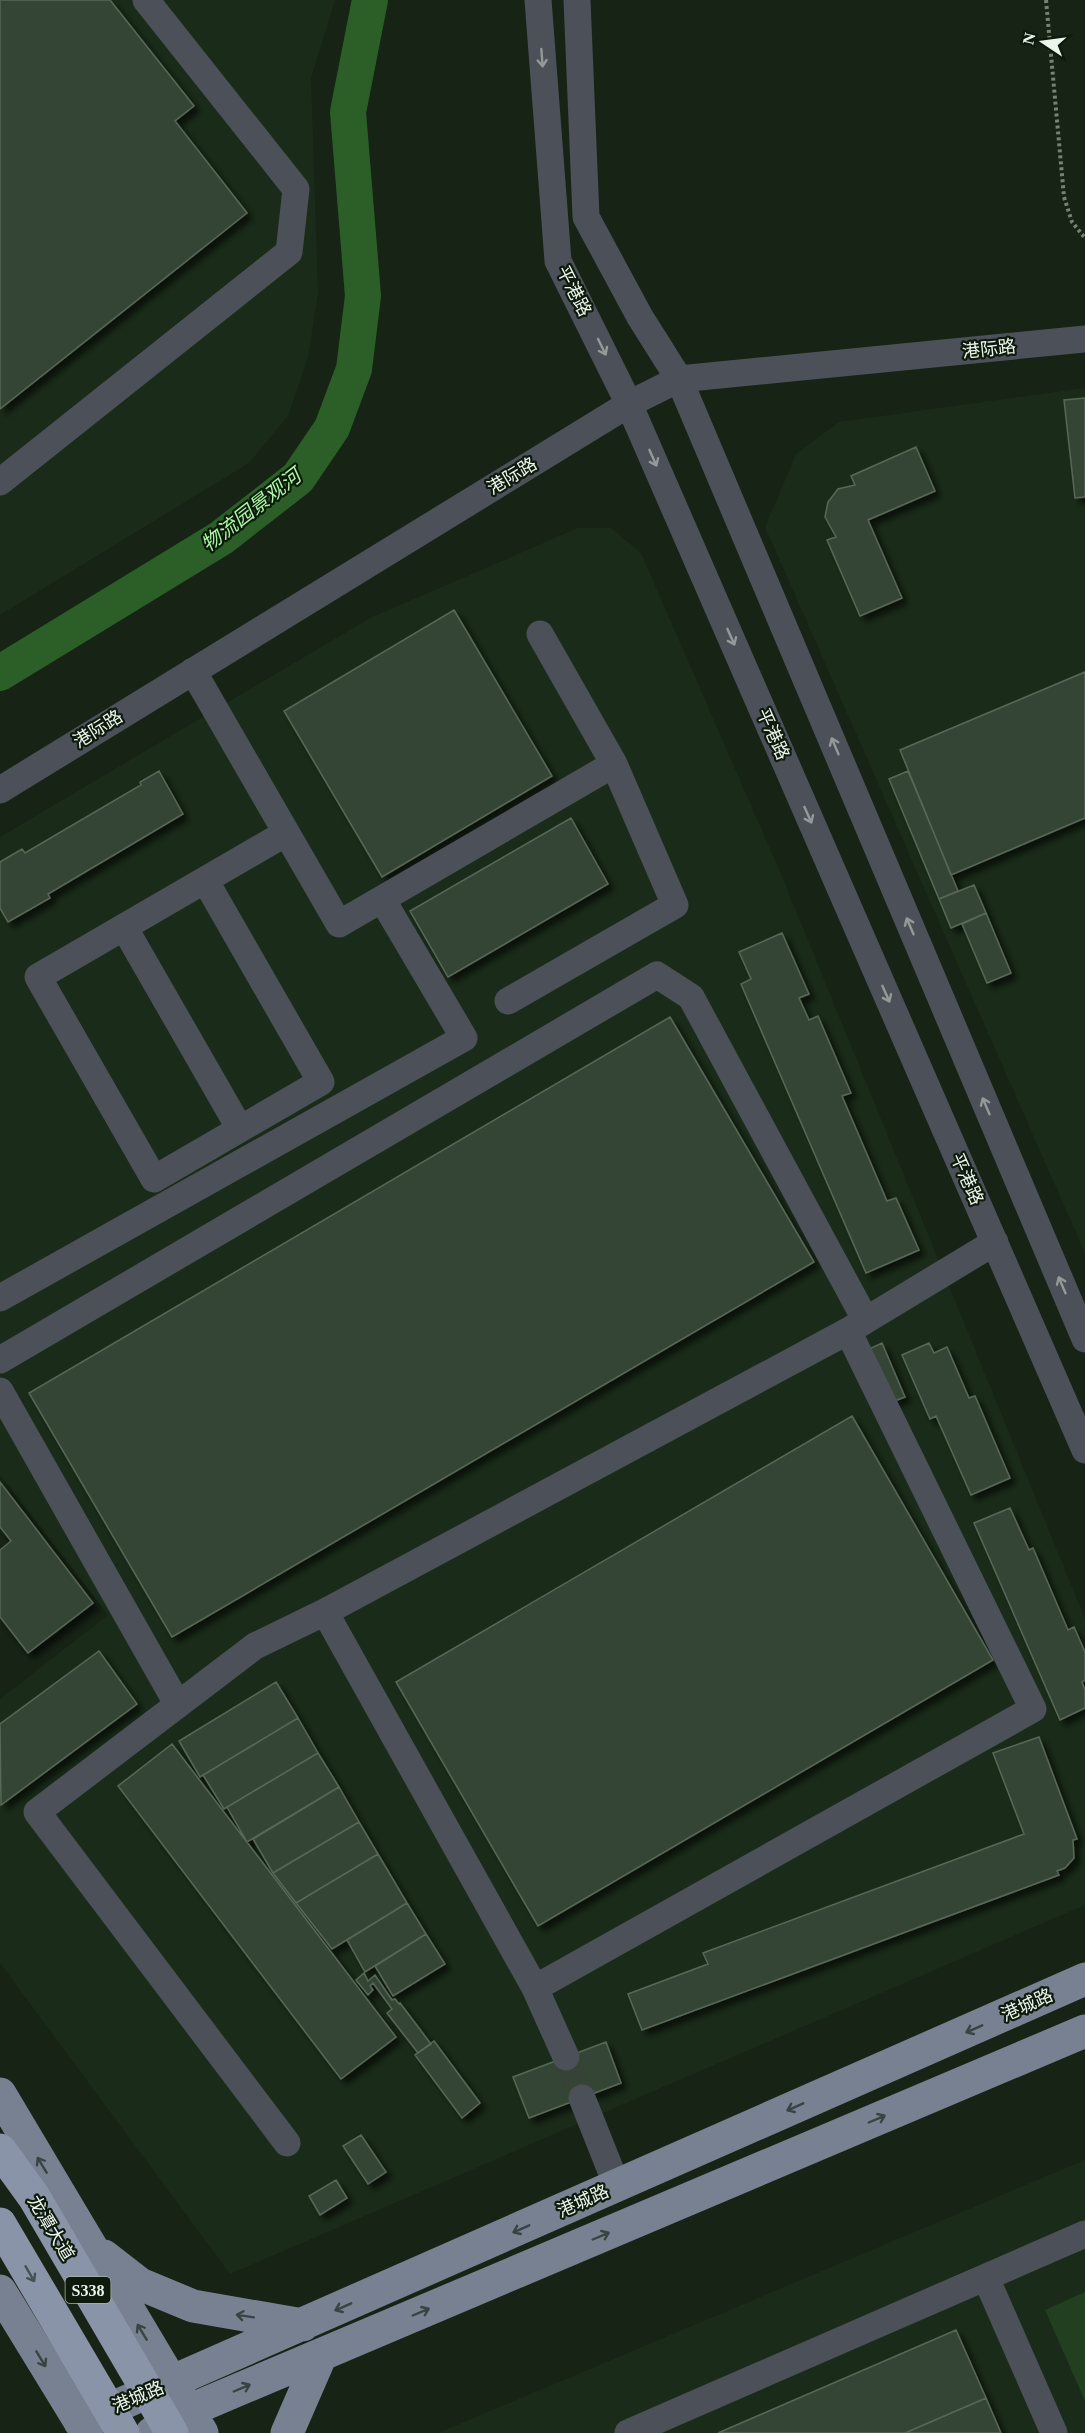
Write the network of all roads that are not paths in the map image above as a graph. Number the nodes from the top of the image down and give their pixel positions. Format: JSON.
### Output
{"nodes":[{"id":1,"x":146,"y":0,"type":"edge"},
{"id":2,"x":538,"y":0,"type":"edge"},
{"id":3,"x":577,"y":0,"type":"edge"},
{"id":4,"x":1085,"y":339,"type":"edge"},
{"id":5,"x":679,"y":379,"type":"junction"},
{"id":6,"x":629,"y":404,"type":"junction"},
{"id":7,"x":0,"y":482,"type":"edge"},
{"id":8,"x":540,"y":634,"type":"dead end"},
{"id":9,"x":193,"y":671,"type":"junction"},
{"id":10,"x":614,"y":764,"type":"junction"},
{"id":11,"x":0,"y":790,"type":"edge"},
{"id":12,"x":286,"y":833,"type":"junction"},
{"id":13,"x":205,"y":880,"type":"junction"},
{"id":14,"x":382,"y":899,"type":"junction"},
{"id":15,"x":124,"y":927,"type":"junction"},
{"id":16,"x":508,"y":1001,"type":"dead end"},
{"id":17,"x":240,"y":1129,"type":"junction"},
{"id":18,"x":995,"y":1242,"type":"junction"},
{"id":19,"x":0,"y":1298,"type":"edge"},
{"id":20,"x":857,"y":1325,"type":"junction"},
{"id":21,"x":1085,"y":1339,"type":"edge"},
{"id":22,"x":0,"y":1360,"type":"edge"},
{"id":23,"x":0,"y":1392,"type":"edge"},
{"id":24,"x":1085,"y":1450,"type":"edge"},
{"id":25,"x":325,"y":1612,"type":"junction"},
{"id":26,"x":178,"y":1705,"type":"junction"},
{"id":27,"x":1085,"y":1980,"type":"edge"},
{"id":28,"x":535,"y":1988,"type":"junction"},
{"id":29,"x":1085,"y":2031,"type":"edge"},
{"id":30,"x":566,"y":2057,"type":"tunnel mouth"},
{"id":31,"x":0,"y":2094,"type":"edge"},
{"id":32,"x":582,"y":2098,"type":"tunnel mouth"},
{"id":33,"x":287,"y":2143,"type":"dead end"},
{"id":34,"x":0,"y":2150,"type":"edge"},
{"id":35,"x":617,"y":2186,"type":"junction"},
{"id":36,"x":0,"y":2224,"type":"edge"},
{"id":37,"x":1085,"y":2234,"type":"edge"},
{"id":38,"x":90,"y":2246,"type":"junction"},
{"id":39,"x":986,"y":2277,"type":"junction"},
{"id":40,"x":0,"y":2291,"type":"edge"},
{"id":41,"x":303,"y":2325,"type":"junction"},
{"id":42,"x":321,"y":2355,"type":"junction"},
{"id":43,"x":172,"y":2383,"type":"junction"},
{"id":44,"x":187,"y":2426,"type":"edge"},
{"id":45,"x":83,"y":2427,"type":"edge"},
{"id":46,"x":123,"y":2433,"type":"edge"},
{"id":47,"x":152,"y":2433,"type":"edge"},
{"id":48,"x":287,"y":2433,"type":"edge"},
{"id":49,"x":628,"y":2433,"type":"edge"},
{"id":50,"x":1054,"y":2433,"type":"edge"}],
"edges":[{"from":1,"to":7,"type":"street"},
{"from":2,"to":6,"type":"street","name":"平港路","one_way":true},
{"from":3,"to":5,"type":"street"},
{"from":4,"to":5,"type":"street","name":"港际路"},
{"from":5,"to":6,"type":"street","name":"港际路"},
{"from":21,"to":5,"type":"street","one_way":true},
{"from":6,"to":9,"type":"street","name":"港际路"},
{"from":6,"to":18,"type":"street","name":"平港路","one_way":true},
{"from":8,"to":10,"type":"street"},
{"from":9,"to":11,"type":"street","name":"港际路"},
{"from":9,"to":12,"type":"street"},
{"from":10,"to":14,"type":"street"},
{"from":10,"to":16,"type":"street"},
{"from":12,"to":13,"type":"street"},
{"from":12,"to":14,"type":"street"},
{"from":13,"to":15,"type":"street"},
{"from":13,"to":17,"type":"street"},
{"from":14,"to":19,"type":"street"},
{"from":15,"to":17,"type":"street"},
{"from":15,"to":17,"type":"street"},
{"from":18,"to":20,"type":"street"},
{"from":18,"to":24,"type":"street","name":"平港路"},
{"from":20,"to":22,"type":"street"},
{"from":20,"to":25,"type":"street"},
{"from":20,"to":28,"type":"street"},
{"from":23,"to":26,"type":"street"},
{"from":25,"to":26,"type":"street"},
{"from":25,"to":28,"type":"street"},
{"from":26,"to":33,"type":"street"},
{"from":27,"to":35,"type":"main road","name":"港城路","one_way":true},
{"from":28,"to":30,"type":"street"},
{"from":42,"to":29,"type":"main road","one_way":true},
{"from":38,"to":31,"type":"main road","one_way":true},
{"from":32,"to":35,"type":"street"},
{"from":34,"to":44,"type":"highway","name":"龙潭大道","number":"S338","bridge":true},
{"from":35,"to":41,"type":"main road","name":"港城路","one_way":true},
{"from":36,"to":46,"type":"highway","number":"S338","one_way":true,"bridge":true},
{"from":37,"to":39,"type":"street"},
{"from":41,"to":38,"type":"main road","one_way":true},
{"from":43,"to":38,"type":"main road","one_way":true},
{"from":39,"to":49,"type":"street"},
{"from":39,"to":50,"type":"street"},
{"from":40,"to":45,"type":"main road","one_way":true},
{"from":41,"to":43,"type":"main road","name":"港城路"},
{"from":44,"to":42,"type":"main road","one_way":true},
{"from":42,"to":48,"type":"main road"},
{"from":43,"to":44,"type":"main road"},
{"from":43,"to":45,"type":"main road","name":"港城路"},
{"from":44,"to":47,"type":"main road"}]}
